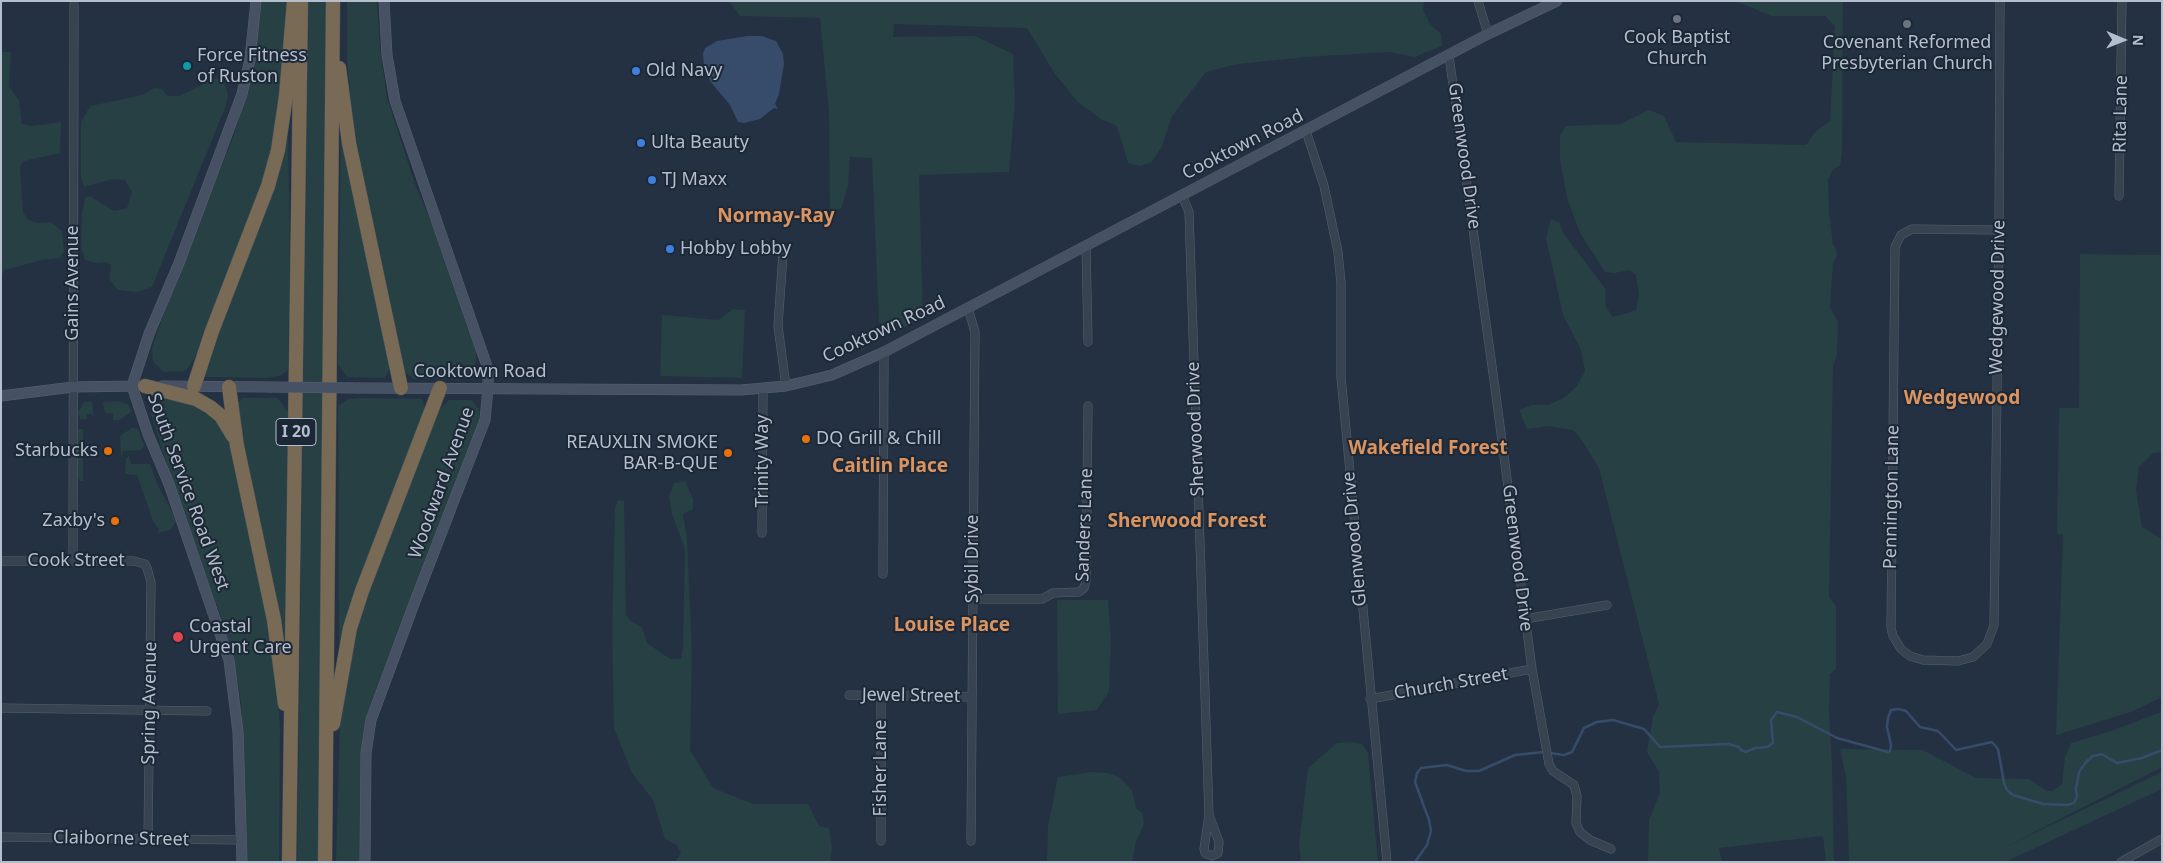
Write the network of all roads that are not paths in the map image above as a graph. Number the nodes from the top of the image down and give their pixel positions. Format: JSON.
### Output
{"nodes":[{"id":1,"x":256,"y":1,"type":"edge"},
{"id":2,"x":294,"y":1,"type":"edge"},
{"id":3,"x":301,"y":1,"type":"edge"},
{"id":4,"x":333,"y":1,"type":"edge"},
{"id":5,"x":384,"y":1,"type":"edge"},
{"id":6,"x":1478,"y":1,"type":"edge"},
{"id":7,"x":1557,"y":1,"type":"edge"},
{"id":8,"x":2000,"y":1,"type":"edge"},
{"id":9,"x":2122,"y":1,"type":"edge"},
{"id":10,"x":74,"y":5,"type":"dead end"},
{"id":11,"x":332,"y":18,"type":"junction"},
{"id":12,"x":1488,"y":34,"type":"junction"},
{"id":13,"x":1449,"y":56,"type":"junction"},
{"id":14,"x":1306,"y":131,"type":"junction"},
{"id":15,"x":1182,"y":195,"type":"junction"},
{"id":16,"x":2119,"y":196,"type":"dead end"},
{"id":17,"x":1999,"y":230,"type":"junction"},
{"id":18,"x":1086,"y":245,"type":"junction"},
{"id":19,"x":783,"y":254,"type":"dead end"},
{"id":20,"x":968,"y":308,"type":"junction"},
{"id":21,"x":1088,"y":342,"type":"dead end"},
{"id":22,"x":884,"y":352,"type":"junction"},
{"id":23,"x":138,"y":386,"type":"junction"},
{"id":24,"x":194,"y":386,"type":"junction"},
{"id":25,"x":786,"y":386,"type":"junction"},
{"id":26,"x":73,"y":387,"type":"junction"},
{"id":27,"x":229,"y":387,"type":"junction"},
{"id":28,"x":401,"y":388,"type":"junction"},
{"id":29,"x":440,"y":388,"type":"junction"},
{"id":30,"x":488,"y":388,"type":"junction"},
{"id":31,"x":762,"y":389,"type":"junction"},
{"id":32,"x":1,"y":396,"type":"edge"},
{"id":33,"x":1088,"y":406,"type":"dead end"},
{"id":34,"x":237,"y":446,"type":"junction"},
{"id":35,"x":762,"y":532,"type":"dead end"},
{"id":36,"x":1,"y":560,"type":"edge"},
{"id":37,"x":73,"y":561,"type":"junction"},
{"id":38,"x":148,"y":568,"type":"joint"},
{"id":39,"x":883,"y":574,"type":"dead end"},
{"id":40,"x":973,"y":599,"type":"junction"},
{"id":41,"x":1607,"y":605,"type":"dead end"},
{"id":42,"x":1525,"y":619,"type":"junction"},
{"id":43,"x":1983,"y":649,"type":"joint"},
{"id":44,"x":1532,"y":669,"type":"junction"},
{"id":45,"x":849,"y":695,"type":"dead end"},
{"id":46,"x":881,"y":695,"type":"junction"},
{"id":47,"x":972,"y":697,"type":"junction"},
{"id":48,"x":1370,"y":699,"type":"junction"},
{"id":49,"x":1,"y":708,"type":"edge"},
{"id":50,"x":150,"y":710,"type":"junction"},
{"id":51,"x":207,"y":711,"type":"dead end"},
{"id":52,"x":291,"y":772,"type":"junction"},
{"id":53,"x":325,"y":807,"type":"junction"},
{"id":54,"x":1209,"y":815,"type":"junction"},
{"id":55,"x":1,"y":838,"type":"edge"},
{"id":56,"x":148,"y":839,"type":"junction"},
{"id":57,"x":2162,"y":839,"type":"edge"},
{"id":58,"x":241,"y":840,"type":"junction"},
{"id":59,"x":881,"y":841,"type":"dead end"},
{"id":60,"x":971,"y":841,"type":"dead end"},
{"id":61,"x":1611,"y":849,"type":"dead end"},
{"id":62,"x":242,"y":862,"type":"edge"},
{"id":63,"x":289,"y":862,"type":"edge"},
{"id":64,"x":325,"y":862,"type":"edge"},
{"id":65,"x":364,"y":862,"type":"edge"},
{"id":66,"x":1387,"y":862,"type":"edge"},
{"id":67,"x":2121,"y":862,"type":"edge"}],
"edges":[{"from":1,"to":23,"type":"main road","name":"South Service Road West"},
{"from":2,"to":24,"type":"highway"},
{"from":3,"to":52,"type":"highway","number":"I 20"},
{"from":4,"to":11,"type":"highway","number":"I 20"},
{"from":5,"to":30,"type":"main road","name":"Woodward Avenue"},
{"from":6,"to":12,"type":"street"},
{"from":7,"to":12,"type":"main road","name":"Cooktown Road"},
{"from":8,"to":17,"type":"street","name":"Wedgewood Drive"},
{"from":9,"to":16,"type":"street","name":"Rita Lane"},
{"from":10,"to":26,"type":"street","name":"Gains Avenue"},
{"from":11,"to":28,"type":"highway"},
{"from":11,"to":53,"type":"highway","number":"I 20"},
{"from":12,"to":13,"type":"main road","name":"Cooktown Road"},
{"from":13,"to":14,"type":"main road","name":"Cooktown Road"},
{"from":13,"to":42,"type":"street","name":"Greenwood Drive"},
{"from":14,"to":15,"type":"main road","name":"Cooktown Road"},
{"from":14,"to":48,"type":"street","name":"Glenwood Drive"},
{"from":15,"to":18,"type":"main road","name":"Cooktown Road"},
{"from":15,"to":54,"type":"street","name":"Sherwood Drive"},
{"from":17,"to":43,"type":"street","name":"Wedgewood Drive"},
{"from":17,"to":43,"type":"street","name":"Pennington Lane"},
{"from":18,"to":20,"type":"main road","name":"Cooktown Road"},
{"from":18,"to":21,"type":"street"},
{"from":19,"to":25,"type":"street"},
{"from":20,"to":22,"type":"main road","name":"Cooktown Road"},
{"from":20,"to":40,"type":"street","name":"Sybil Drive"},
{"from":22,"to":25,"type":"main road","name":"Cooktown Road"},
{"from":22,"to":39,"type":"street"},
{"from":23,"to":24,"type":"main road","name":"Cooktown Road"},
{"from":23,"to":26,"type":"main road","name":"Cooktown Road"},
{"from":23,"to":34,"type":"highway"},
{"from":23,"to":58,"type":"main road","name":"South Service Road West"},
{"from":24,"to":27,"type":"main road","name":"Cooktown Road"},
{"from":25,"to":31,"type":"main road","name":"Cooktown Road"},
{"from":26,"to":32,"type":"main road","name":"Cooktown Road"},
{"from":26,"to":37,"type":"street","name":"Gains Avenue"},
{"from":27,"to":28,"type":"main road","name":"Cooktown Road","bridge":true},
{"from":27,"to":34,"type":"highway"},
{"from":28,"to":29,"type":"main road","name":"Cooktown Road"},
{"from":29,"to":30,"type":"main road","name":"Cooktown Road"},
{"from":29,"to":53,"type":"highway"},
{"from":30,"to":31,"type":"main road","name":"Cooktown Road"},
{"from":30,"to":65,"type":"main road","name":"Woodward Avenue"},
{"from":31,"to":35,"type":"street","name":"Trinity Way"},
{"from":33,"to":40,"type":"street","name":"Sanders Lane"},
{"from":34,"to":52,"type":"highway"},
{"from":36,"to":37,"type":"street","name":"Cook Street"},
{"from":37,"to":38,"type":"street","name":"Cook Street"},
{"from":38,"to":50,"type":"street","name":"Spring Avenue"},
{"from":40,"to":47,"type":"street","name":"Sybil Drive"},
{"from":41,"to":42,"type":"street"},
{"from":42,"to":44,"type":"street","name":"Greenwood Drive"},
{"from":44,"to":48,"type":"street","name":"Church Street"},
{"from":44,"to":61,"type":"street","name":"Greenwood Drive"},
{"from":45,"to":46,"type":"street","name":"Jewel Street"},
{"from":46,"to":47,"type":"street","name":"Jewel Street"},
{"from":46,"to":59,"type":"street","name":"Fisher Lane"},
{"from":47,"to":60,"type":"street","name":"Sybil Drive"},
{"from":48,"to":66,"type":"street","name":"Glenwood Drive"},
{"from":49,"to":50,"type":"street"},
{"from":50,"to":51,"type":"street"},
{"from":50,"to":56,"type":"street","name":"Spring Avenue"},
{"from":52,"to":63,"type":"highway","number":"I 20"},
{"from":53,"to":64,"type":"highway","number":"I 20"},
{"from":54,"to":54,"type":"street","name":"Sherwood Drive"},
{"from":55,"to":56,"type":"street","name":"Claiborne Street"},
{"from":56,"to":58,"type":"street","name":"Claiborne Street"},
{"from":57,"to":67,"type":"street"},
{"from":58,"to":62,"type":"main road","name":"South Service Road West"}]}
